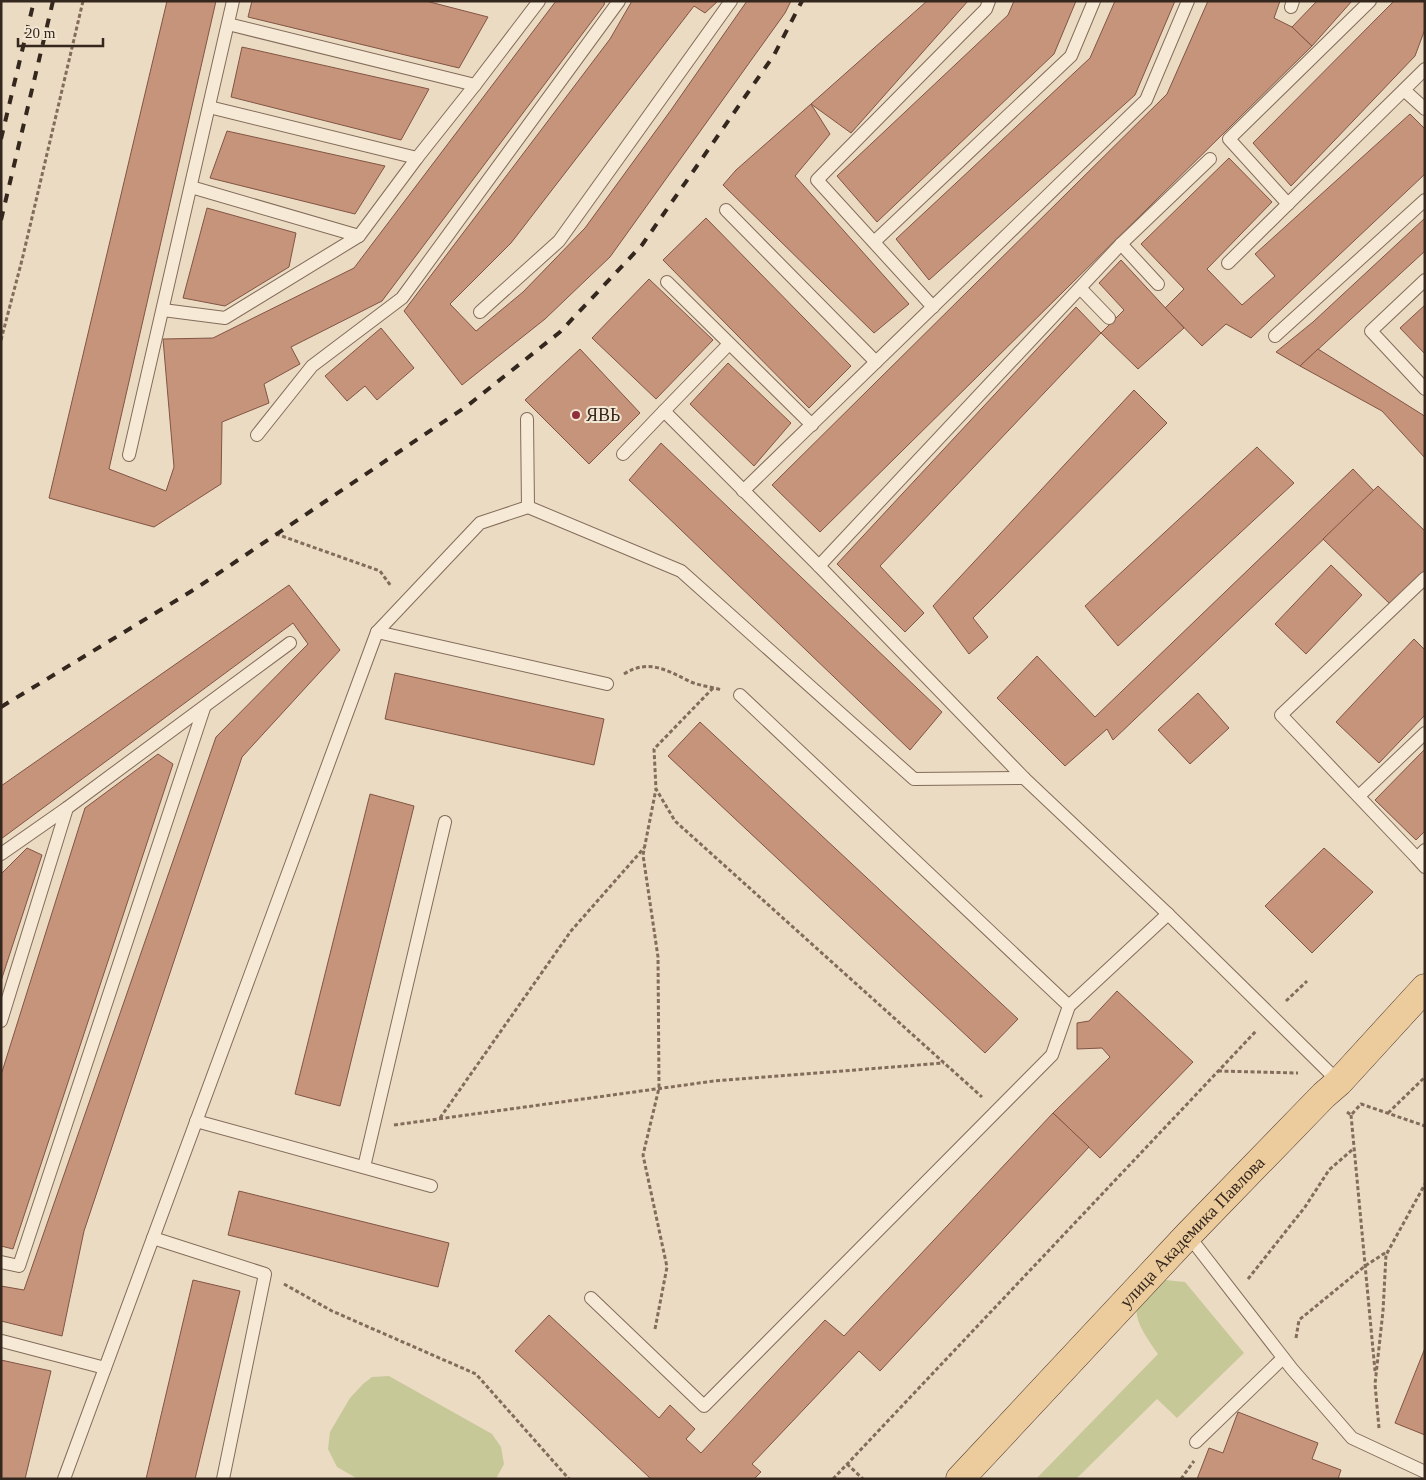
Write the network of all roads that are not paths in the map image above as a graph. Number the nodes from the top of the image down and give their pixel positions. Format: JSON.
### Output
{"nodes":[{"id":1,"x":233,"y":1,"type":"edge"},
{"id":2,"x":619,"y":1,"type":"edge"},
{"id":3,"x":732,"y":1,"type":"edge"},
{"id":4,"x":989,"y":1,"type":"edge"},
{"id":5,"x":1094,"y":1,"type":"edge"},
{"id":6,"x":1188,"y":1,"type":"edge"},
{"id":7,"x":1370,"y":1,"type":"edge"},
{"id":8,"x":537,"y":2,"type":"edge"},
{"id":9,"x":228,"y":24,"type":"junction"},
{"id":10,"x":1425,"y":69,"type":"edge"},
{"id":11,"x":475,"y":85,"type":"junction"},
{"id":12,"x":1404,"y":90,"type":"junction"},
{"id":13,"x":209,"y":107,"type":"junction"},
{"id":14,"x":1425,"y":109,"type":"edge"},
{"id":15,"x":417,"y":158,"type":"junction"},
{"id":16,"x":1210,"y":160,"type":"dead end"},
{"id":17,"x":191,"y":187,"type":"junction"},
{"id":18,"x":1425,"y":200,"type":"edge"},
{"id":19,"x":1288,"y":204,"type":"junction"},
{"id":20,"x":726,"y":210,"type":"dead end"},
{"id":21,"x":359,"y":236,"type":"junction"},
{"id":22,"x":874,"y":242,"type":"junction"},
{"id":23,"x":1121,"y":244,"type":"junction"},
{"id":24,"x":1228,"y":263,"type":"dead end"},
{"id":25,"x":1425,"y":280,"type":"edge"},
{"id":26,"x":667,"y":282,"type":"dead end"},
{"id":27,"x":1158,"y":284,"type":"dead end"},
{"id":28,"x":1080,"y":288,"type":"junction"},
{"id":29,"x":933,"y":307,"type":"junction"},
{"id":30,"x":163,"y":310,"type":"junction"},
{"id":31,"x":480,"y":312,"type":"dead end"},
{"id":32,"x":1109,"y":318,"type":"dead end"},
{"id":33,"x":1275,"y":336,"type":"dead end"},
{"id":34,"x":729,"y":344,"type":"junction"},
{"id":35,"x":876,"y":362,"type":"junction"},
{"id":36,"x":1425,"y":389,"type":"edge"},
{"id":37,"x":664,"y":411,"type":"junction"},
{"id":38,"x":527,"y":419,"type":"dead end"},
{"id":39,"x":812,"y":425,"type":"junction"},
{"id":40,"x":257,"y":435,"type":"dead end"},
{"id":41,"x":623,"y":454,"type":"dead end"},
{"id":42,"x":129,"y":455,"type":"dead end"},
{"id":43,"x":743,"y":491,"type":"junction"},
{"id":44,"x":528,"y":507,"type":"junction"},
{"id":45,"x":818,"y":566,"type":"junction"},
{"id":46,"x":1425,"y":578,"type":"edge"},
{"id":47,"x":378,"y":632,"type":"junction"},
{"id":48,"x":290,"y":643,"type":"dead end"},
{"id":49,"x":607,"y":684,"type":"road end"},
{"id":50,"x":740,"y":695,"type":"road end"},
{"id":51,"x":204,"y":708,"type":"junction"},
{"id":52,"x":1425,"y":734,"type":"edge"},
{"id":53,"x":1024,"y":778,"type":"junction"},
{"id":54,"x":1359,"y":796,"type":"junction"},
{"id":55,"x":67,"y":808,"type":"junction"},
{"id":56,"x":445,"y":822,"type":"dead end"},
{"id":57,"x":1,"y":854,"type":"edge"},
{"id":58,"x":1422,"y":858,"type":"edge"},
{"id":59,"x":1168,"y":914,"type":"junction"},
{"id":60,"x":1425,"y":988,"type":"edge"},
{"id":61,"x":1069,"y":1006,"type":"junction"},
{"id":62,"x":1,"y":1020,"type":"edge"},
{"id":63,"x":1339,"y":1082,"type":"junction"},
{"id":64,"x":196,"y":1121,"type":"junction"},
{"id":65,"x":364,"y":1167,"type":"junction"},
{"id":66,"x":432,"y":1186,"type":"dead end"},
{"id":67,"x":1188,"y":1234,"type":"junction"},
{"id":68,"x":153,"y":1238,"type":"junction"},
{"id":69,"x":1,"y":1262,"type":"edge"},
{"id":70,"x":591,"y":1298,"type":"dead end"},
{"id":71,"x":2,"y":1341,"type":"dead end"},
{"id":72,"x":1283,"y":1358,"type":"junction"},
{"id":73,"x":105,"y":1368,"type":"junction"},
{"id":74,"x":1196,"y":1442,"type":"dead end"},
{"id":75,"x":1425,"y":1472,"type":"edge"},
{"id":76,"x":64,"y":1479,"type":"edge"},
{"id":77,"x":223,"y":1479,"type":"edge"},
{"id":78,"x":960,"y":1479,"type":"edge"}],
"edges":[{"from":1,"to":9,"type":"lane"},
{"from":2,"to":40,"type":"lane"},
{"from":3,"to":31,"type":"lane"},
{"from":4,"to":22,"type":"lane"},
{"from":5,"to":22,"type":"lane"},
{"from":6,"to":29,"type":"lane"},
{"from":7,"to":19,"type":"lane"},
{"from":8,"to":11,"type":"lane"},
{"from":9,"to":11,"type":"lane"},
{"from":9,"to":13,"type":"lane"},
{"from":10,"to":12,"type":"lane"},
{"from":11,"to":15,"type":"lane"},
{"from":12,"to":14,"type":"lane"},
{"from":12,"to":19,"type":"lane"},
{"from":13,"to":15,"type":"lane"},
{"from":13,"to":17,"type":"lane"},
{"from":15,"to":21,"type":"lane"},
{"from":16,"to":23,"type":"lane"},
{"from":17,"to":21,"type":"lane"},
{"from":17,"to":30,"type":"lane"},
{"from":18,"to":33,"type":"lane"},
{"from":19,"to":24,"type":"lane"},
{"from":20,"to":35,"type":"lane"},
{"from":21,"to":30,"type":"lane"},
{"from":22,"to":29,"type":"lane"},
{"from":23,"to":27,"type":"lane"},
{"from":23,"to":28,"type":"lane"},
{"from":25,"to":36,"type":"lane"},
{"from":26,"to":34,"type":"lane"},
{"from":28,"to":32,"type":"lane"},
{"from":28,"to":45,"type":"lane"},
{"from":29,"to":35,"type":"lane"},
{"from":30,"to":42,"type":"lane"},
{"from":34,"to":37,"type":"lane"},
{"from":34,"to":39,"type":"lane"},
{"from":35,"to":39,"type":"lane"},
{"from":37,"to":41,"type":"lane"},
{"from":37,"to":43,"type":"lane"},
{"from":38,"to":44,"type":"lane"},
{"from":39,"to":43,"type":"lane"},
{"from":43,"to":45,"type":"lane"},
{"from":44,"to":47,"type":"lane"},
{"from":44,"to":53,"type":"lane"},
{"from":45,"to":53,"type":"lane"},
{"from":46,"to":54,"type":"lane"},
{"from":47,"to":49,"type":"lane"},
{"from":47,"to":64,"type":"lane"},
{"from":48,"to":51,"type":"lane"},
{"from":50,"to":61,"type":"lane"},
{"from":51,"to":55,"type":"lane"},
{"from":51,"to":69,"type":"lane"},
{"from":52,"to":54,"type":"lane"},
{"from":53,"to":59,"type":"lane"},
{"from":54,"to":58,"type":"lane"},
{"from":55,"to":57,"type":"lane"},
{"from":55,"to":62,"type":"lane"},
{"from":56,"to":65,"type":"lane"},
{"from":59,"to":61,"type":"lane"},
{"from":59,"to":63,"type":"lane"},
{"from":60,"to":63,"type":"main road","name":"улица Академика Павлова"},
{"from":61,"to":70,"type":"lane"},
{"from":63,"to":67,"type":"main road","name":"улица Академика Павлова"},
{"from":64,"to":65,"type":"lane"},
{"from":64,"to":68,"type":"lane"},
{"from":65,"to":66,"type":"lane"},
{"from":67,"to":72,"type":"lane"},
{"from":67,"to":78,"type":"main road","name":"улица Академика Павлова"},
{"from":68,"to":73,"type":"lane"},
{"from":68,"to":77,"type":"lane"},
{"from":71,"to":73,"type":"lane"},
{"from":72,"to":74,"type":"lane"},
{"from":72,"to":75,"type":"lane"},
{"from":73,"to":76,"type":"lane"}]}
